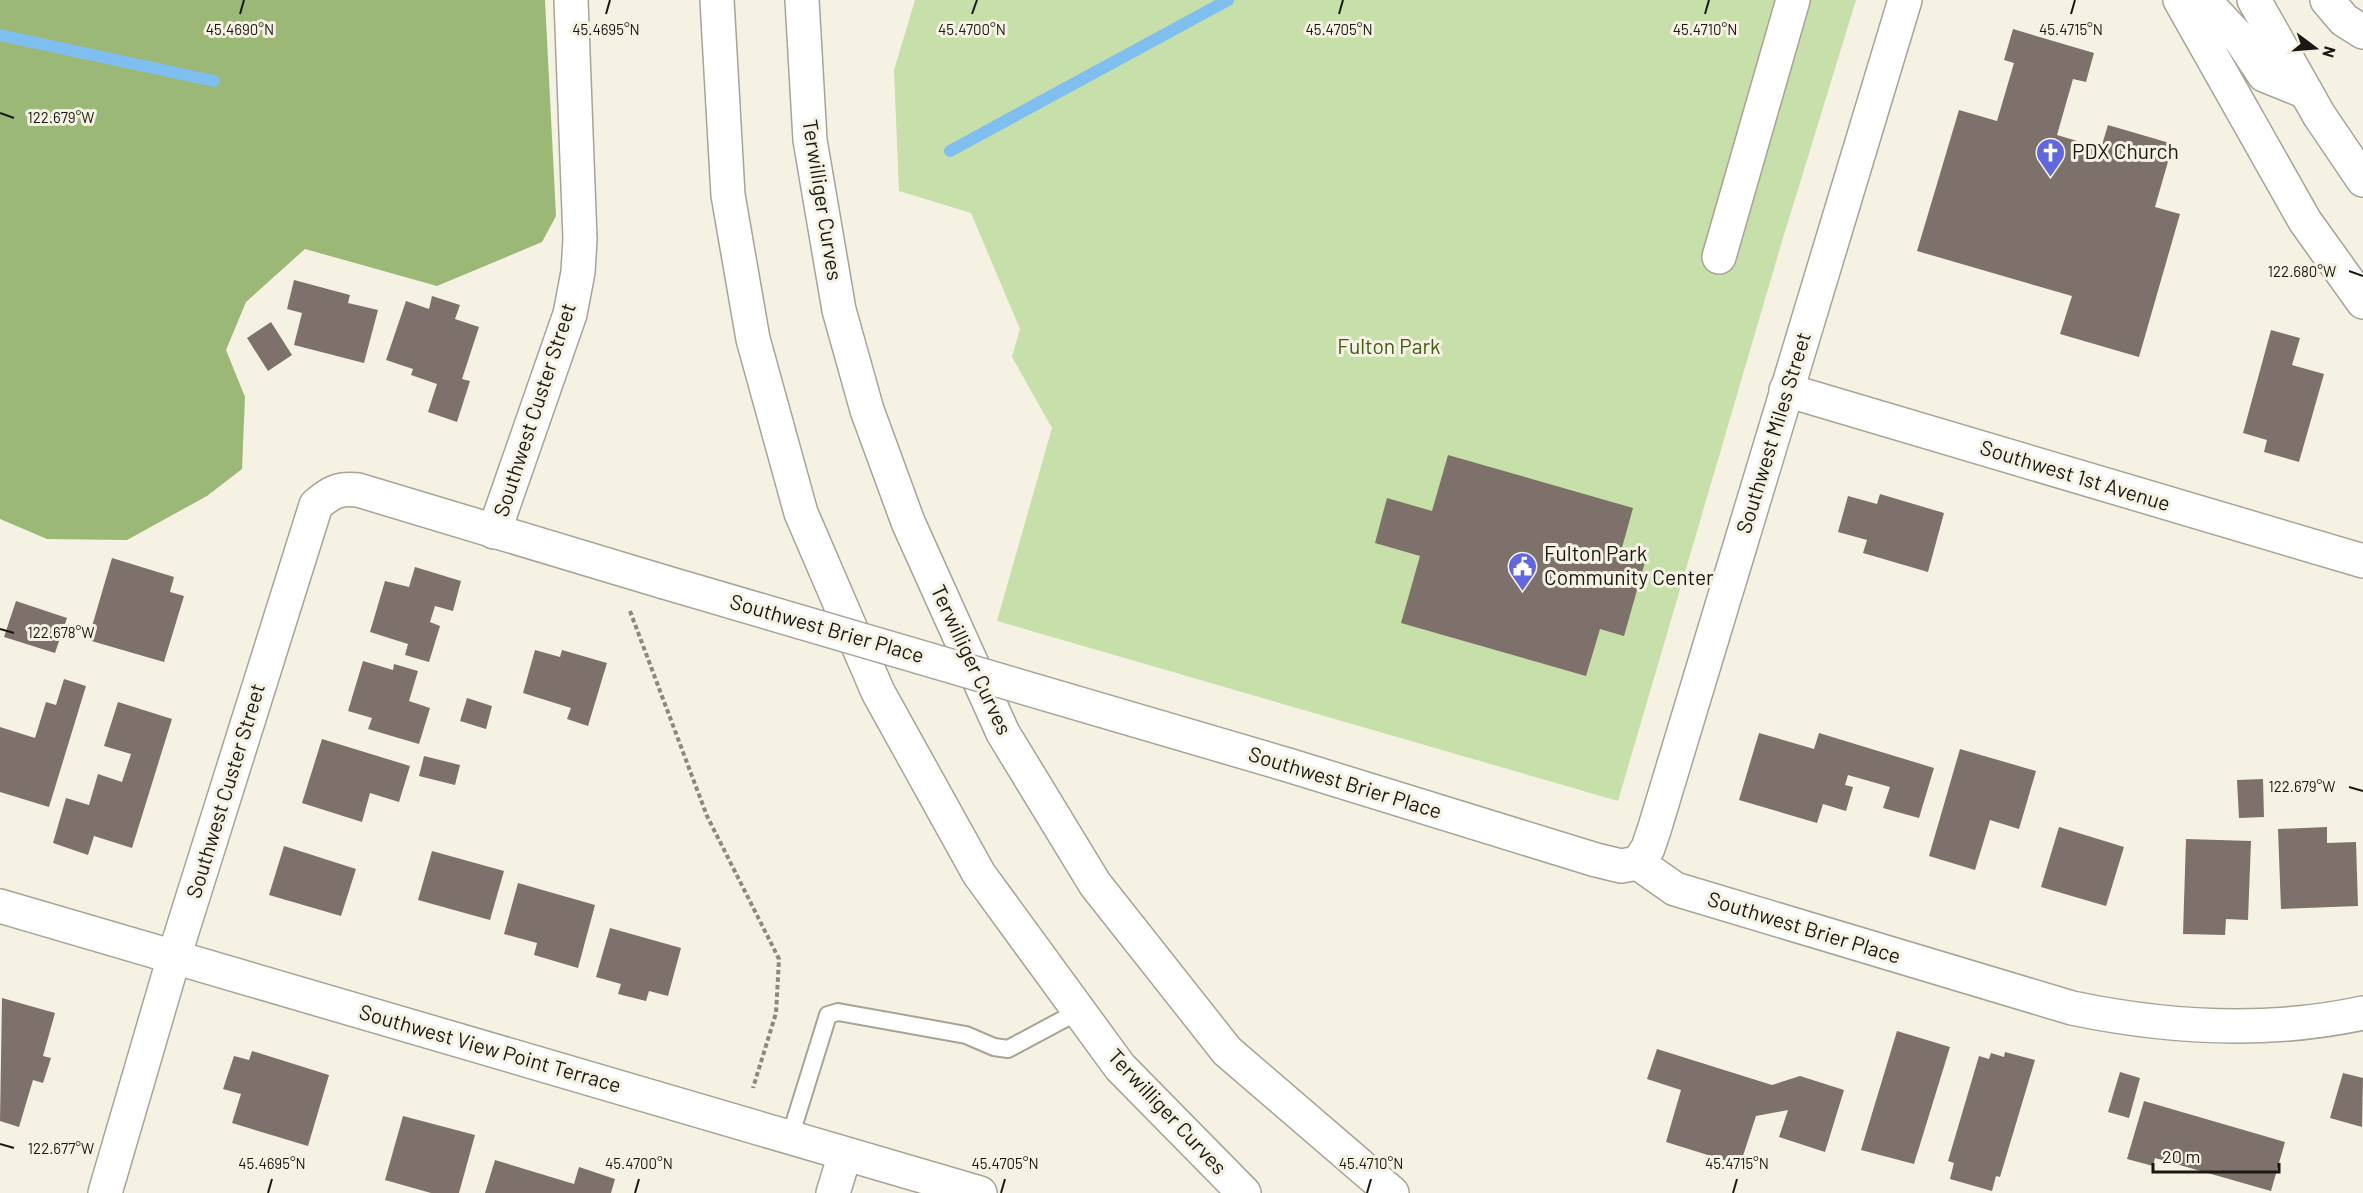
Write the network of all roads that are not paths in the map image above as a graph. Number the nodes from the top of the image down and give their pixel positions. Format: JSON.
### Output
{"nodes":[{"id":1,"x":571,"y":0,"type":"edge"},
{"id":2,"x":717,"y":0,"type":"edge"},
{"id":3,"x":802,"y":0,"type":"edge"},
{"id":4,"x":1793,"y":0,"type":"edge"},
{"id":5,"x":1905,"y":0,"type":"edge"},
{"id":6,"x":2180,"y":0,"type":"edge"},
{"id":7,"x":2199,"y":0,"type":"edge"},
{"id":8,"x":2254,"y":0,"type":"edge"},
{"id":9,"x":2327,"y":0,"type":"edge"},
{"id":10,"x":2363,"y":32,"type":"edge"},
{"id":11,"x":2306,"y":92,"type":"junction"},
{"id":12,"x":2361,"y":168,"type":"edge"},
{"id":13,"x":1719,"y":257,"type":"dead end"},
{"id":14,"x":2363,"y":302,"type":"edge"},
{"id":15,"x":1786,"y":390,"type":"junction"},
{"id":16,"x":329,"y":493,"type":"joint"},
{"id":17,"x":494,"y":532,"type":"junction"},
{"id":18,"x":2363,"y":561,"type":"edge"},
{"id":19,"x":1638,"y":863,"type":"junction"},
{"id":20,"x":0,"y":906,"type":"edge"},
{"id":21,"x":174,"y":957,"type":"junction"},
{"id":22,"x":1079,"y":1011,"type":"junction"},
{"id":23,"x":2363,"y":1013,"type":"edge"},
{"id":24,"x":790,"y":1137,"type":"junction"},
{"id":25,"x":845,"y":1154,"type":"junction"},
{"id":26,"x":105,"y":1193,"type":"edge"},
{"id":27,"x":834,"y":1193,"type":"edge"},
{"id":28,"x":980,"y":1193,"type":"edge"},
{"id":29,"x":1245,"y":1193,"type":"edge"},
{"id":30,"x":1392,"y":1193,"type":"edge"}],
"edges":[{"from":1,"to":17,"type":"main road","name":"Southwest Custer Street"},
{"from":2,"to":22,"type":"main road","name":"Terwilliger Curves"},
{"from":3,"to":30,"type":"main road","name":"Terwilliger Curves"},
{"from":4,"to":13,"type":"main road"},
{"from":5,"to":15,"type":"main road","name":"Southwest Miles Street"},
{"from":6,"to":14,"type":"main road"},
{"from":7,"to":11,"type":"main road"},
{"from":8,"to":11,"type":"main road"},
{"from":9,"to":10,"type":"main road"},
{"from":11,"to":12,"type":"main road"},
{"from":15,"to":18,"type":"main road","name":"Southwest 1st Avenue"},
{"from":15,"to":19,"type":"main road","name":"Southwest Miles Street"},
{"from":16,"to":17,"type":"main road","name":"Southwest Brier Place"},
{"from":16,"to":21,"type":"main road","name":"Southwest Custer Street"},
{"from":17,"to":19,"type":"main road","name":"Southwest Brier Place","bridge":true},
{"from":19,"to":23,"type":"main road","name":"Southwest Brier Place"},
{"from":20,"to":21,"type":"main road","name":"Southwest View Point Terrace"},
{"from":21,"to":24,"type":"main road","name":"Southwest View Point Terrace"},
{"from":21,"to":26,"type":"main road","name":"Southwest Custer Street"},
{"from":22,"to":24,"type":"lane"},
{"from":22,"to":29,"type":"main road","name":"Terwilliger Curves"},
{"from":24,"to":25,"type":"main road","name":"Southwest View Point Terrace"},
{"from":25,"to":27,"type":"main road"},
{"from":25,"to":28,"type":"main road","name":"Southwest View Point Terrace"}]}
